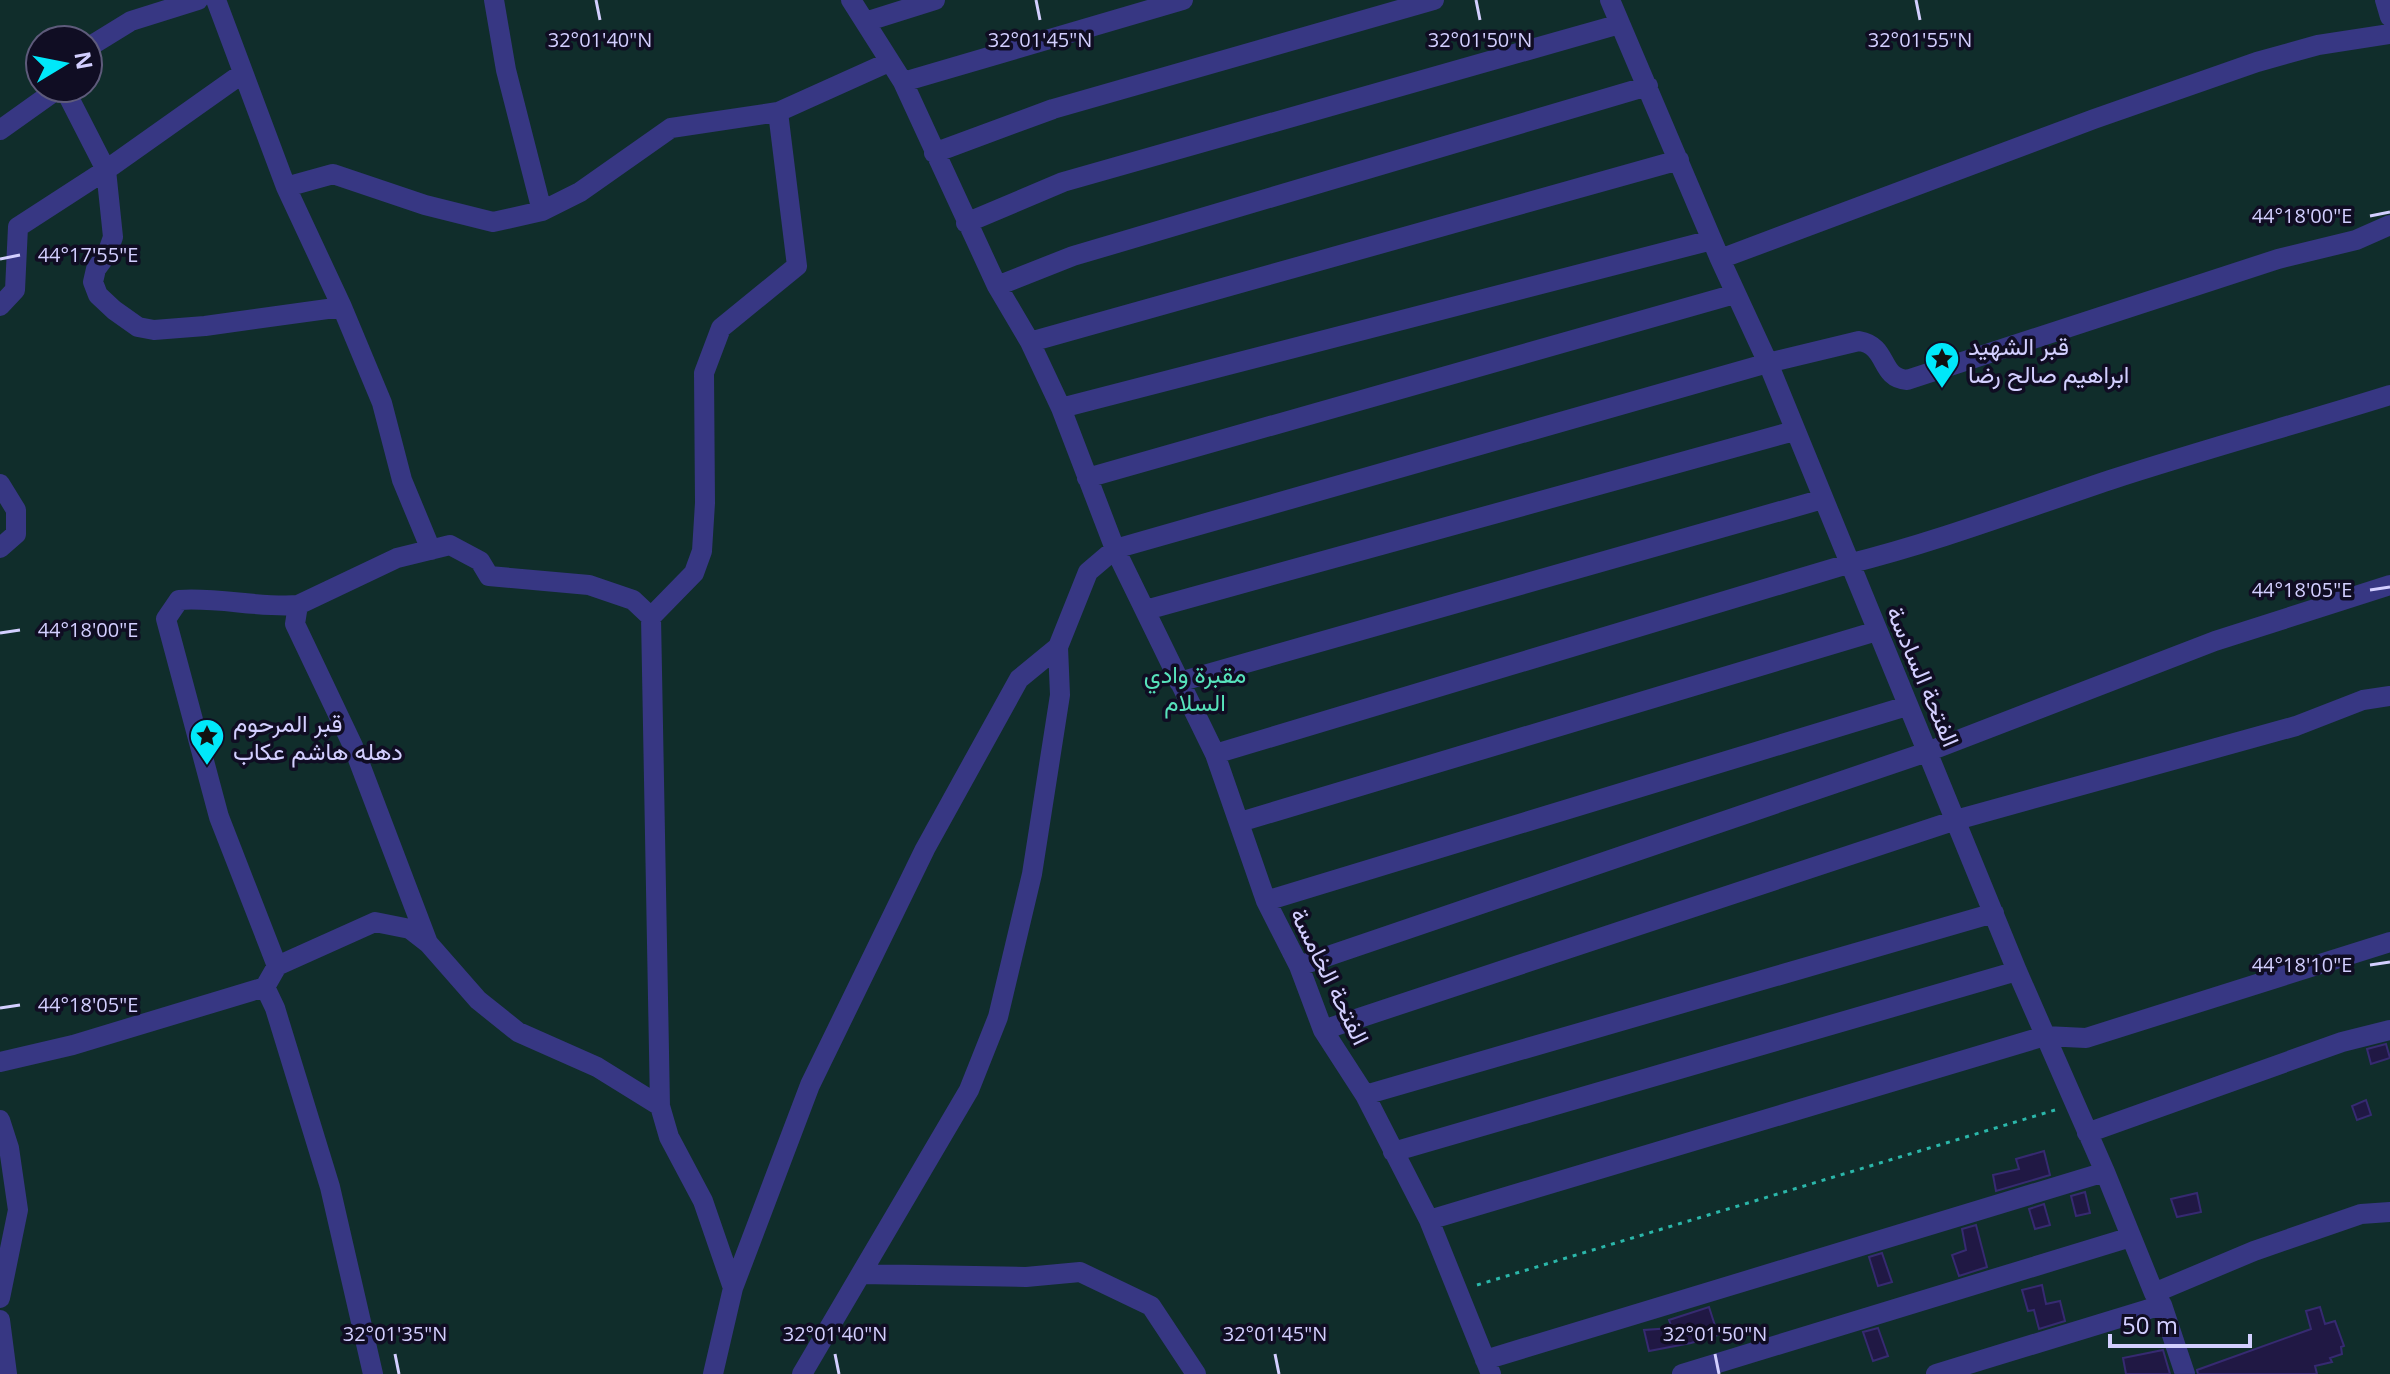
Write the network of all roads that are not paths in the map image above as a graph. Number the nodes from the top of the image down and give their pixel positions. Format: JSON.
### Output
{"nodes":[{"id":1,"x":198,"y":0,"type":"edge"},
{"id":2,"x":216,"y":0,"type":"edge"},
{"id":3,"x":494,"y":0,"type":"edge"},
{"id":4,"x":851,"y":0,"type":"edge"},
{"id":5,"x":935,"y":0,"type":"edge"},
{"id":6,"x":1183,"y":0,"type":"edge"},
{"id":7,"x":1434,"y":0,"type":"edge"},
{"id":8,"x":1610,"y":0,"type":"edge"},
{"id":9,"x":2385,"y":0,"type":"edge"},
{"id":10,"x":2390,"y":17,"type":"edge"},
{"id":11,"x":865,"y":22,"type":"junction"},
{"id":12,"x":1620,"y":24,"type":"junction"},
{"id":13,"x":2390,"y":34,"type":"edge"},
{"id":14,"x":104,"y":38,"type":"edge"},
{"id":15,"x":889,"y":62,"type":"junction"},
{"id":16,"x":243,"y":73,"type":"junction"},
{"id":17,"x":903,"y":82,"type":"junction"},
{"id":18,"x":1648,"y":86,"type":"junction"},
{"id":19,"x":38,"y":104,"type":"edge"},
{"id":20,"x":71,"y":104,"type":"edge"},
{"id":21,"x":778,"y":112,"type":"junction"},
{"id":22,"x":0,"y":130,"type":"edge"},
{"id":23,"x":934,"y":153,"type":"junction"},
{"id":24,"x":1679,"y":160,"type":"junction"},
{"id":25,"x":106,"y":170,"type":"junction"},
{"id":26,"x":286,"y":187,"type":"junction"},
{"id":27,"x":542,"y":211,"type":"junction"},
{"id":28,"x":966,"y":223,"type":"junction"},
{"id":29,"x":2390,"y":225,"type":"edge"},
{"id":30,"x":1716,"y":250,"type":"junction"},
{"id":31,"x":997,"y":286,"type":"junction"},
{"id":32,"x":1735,"y":294,"type":"junction"},
{"id":33,"x":0,"y":306,"type":"edge"},
{"id":34,"x":342,"y":307,"type":"junction"},
{"id":35,"x":1030,"y":342,"type":"junction"},
{"id":36,"x":1768,"y":363,"type":"junction"},
{"id":37,"x":2390,"y":395,"type":"edge"},
{"id":38,"x":1061,"y":408,"type":"junction"},
{"id":39,"x":1794,"y":431,"type":"junction"},
{"id":40,"x":1087,"y":478,"type":"junction"},
{"id":41,"x":0,"y":484,"type":"edge"},
{"id":42,"x":1823,"y":499,"type":"junction"},
{"id":43,"x":0,"y":548,"type":"edge"},
{"id":44,"x":1115,"y":549,"type":"junction"},
{"id":45,"x":431,"y":550,"type":"junction"},
{"id":46,"x":1848,"y":564,"type":"junction"},
{"id":47,"x":2390,"y":585,"type":"edge"},
{"id":48,"x":298,"y":605,"type":"junction"},
{"id":49,"x":1146,"y":610,"type":"junction"},
{"id":50,"x":651,"y":617,"type":"junction"},
{"id":51,"x":1877,"y":631,"type":"junction"},
{"id":52,"x":1058,"y":647,"type":"junction"},
{"id":53,"x":1179,"y":682,"type":"junction"},
{"id":54,"x":2390,"y":696,"type":"edge"},
{"id":55,"x":1907,"y":706,"type":"junction"},
{"id":56,"x":1927,"y":752,"type":"junction"},
{"id":57,"x":1215,"y":754,"type":"junction"},
{"id":58,"x":1956,"y":820,"type":"junction"},
{"id":59,"x":1240,"y":822,"type":"junction"},
{"id":60,"x":1266,"y":901,"type":"junction"},
{"id":61,"x":1994,"y":913,"type":"junction"},
{"id":62,"x":2390,"y":942,"type":"edge"},
{"id":63,"x":428,"y":943,"type":"junction"},
{"id":64,"x":277,"y":966,"type":"junction"},
{"id":65,"x":1299,"y":966,"type":"junction"},
{"id":66,"x":2017,"y":971,"type":"junction"},
{"id":67,"x":265,"y":987,"type":"junction"},
{"id":68,"x":1323,"y":1030,"type":"junction"},
{"id":69,"x":2390,"y":1030,"type":"edge"},
{"id":70,"x":2045,"y":1036,"type":"junction"},
{"id":71,"x":0,"y":1062,"type":"edge"},
{"id":72,"x":1365,"y":1095,"type":"junction"},
{"id":73,"x":660,"y":1106,"type":"junction"},
{"id":74,"x":0,"y":1120,"type":"edge"},
{"id":75,"x":2087,"y":1133,"type":"junction"},
{"id":76,"x":1393,"y":1152,"type":"junction"},
{"id":77,"x":2105,"y":1172,"type":"junction"},
{"id":78,"x":2390,"y":1212,"type":"edge"},
{"id":79,"x":1429,"y":1220,"type":"junction"},
{"id":80,"x":2131,"y":1237,"type":"junction"},
{"id":81,"x":861,"y":1274,"type":"junction"},
{"id":82,"x":733,"y":1288,"type":"junction"},
{"id":83,"x":0,"y":1298,"type":"edge"},
{"id":84,"x":2158,"y":1299,"type":"junction"},
{"id":85,"x":0,"y":1320,"type":"edge"},
{"id":86,"x":1488,"y":1367,"type":"edge"},
{"id":87,"x":7,"y":1374,"type":"edge"},
{"id":88,"x":373,"y":1374,"type":"edge"},
{"id":89,"x":713,"y":1374,"type":"edge"},
{"id":90,"x":802,"y":1374,"type":"edge"},
{"id":91,"x":1196,"y":1374,"type":"edge"},
{"id":92,"x":1682,"y":1374,"type":"edge"},
{"id":93,"x":1936,"y":1374,"type":"edge"},
{"id":94,"x":2185,"y":1374,"type":"edge"}],
"edges":[{"from":1,"to":14,"type":"street"},
{"from":2,"to":16,"type":"street"},
{"from":3,"to":27,"type":"street"},
{"from":4,"to":11,"type":"street","name":"الفتحة الخامسة"},
{"from":5,"to":11,"type":"street"},
{"from":6,"to":17,"type":"street"},
{"from":7,"to":23,"type":"street"},
{"from":8,"to":12,"type":"street","name":"الفتحة السادسة"},
{"from":9,"to":10,"type":"street"},
{"from":11,"to":15,"type":"street","name":"الفتحة الخامسة"},
{"from":12,"to":18,"type":"street","name":"الفتحة السادسة"},
{"from":12,"to":28,"type":"street"},
{"from":13,"to":30,"type":"street"},
{"from":15,"to":17,"type":"street","name":"الفتحة الخامسة"},
{"from":15,"to":21,"type":"street"},
{"from":16,"to":25,"type":"street"},
{"from":16,"to":26,"type":"street"},
{"from":17,"to":23,"type":"street","name":"الفتحة الخامسة"},
{"from":18,"to":24,"type":"street","name":"الفتحة السادسة"},
{"from":18,"to":31,"type":"street"},
{"from":19,"to":22,"type":"street"},
{"from":20,"to":25,"type":"street"},
{"from":21,"to":27,"type":"street"},
{"from":21,"to":50,"type":"street"},
{"from":23,"to":28,"type":"street","name":"الفتحة الخامسة"},
{"from":24,"to":30,"type":"street","name":"الفتحة السادسة"},
{"from":24,"to":35,"type":"street"},
{"from":25,"to":33,"type":"street"},
{"from":25,"to":34,"type":"street"},
{"from":26,"to":27,"type":"street"},
{"from":26,"to":34,"type":"street"},
{"from":28,"to":31,"type":"street","name":"الفتحة الخامسة"},
{"from":29,"to":36,"type":"street"},
{"from":30,"to":32,"type":"street","name":"الفتحة السادسة"},
{"from":30,"to":38,"type":"street"},
{"from":31,"to":35,"type":"street","name":"الفتحة الخامسة"},
{"from":32,"to":36,"type":"street","name":"الفتحة السادسة"},
{"from":32,"to":40,"type":"street"},
{"from":34,"to":45,"type":"street"},
{"from":35,"to":38,"type":"street","name":"الفتحة الخامسة"},
{"from":36,"to":39,"type":"street","name":"الفتحة السادسة"},
{"from":36,"to":44,"type":"street"},
{"from":37,"to":46,"type":"street"},
{"from":38,"to":40,"type":"street","name":"الفتحة الخامسة"},
{"from":39,"to":42,"type":"street","name":"الفتحة السادسة"},
{"from":39,"to":49,"type":"street"},
{"from":40,"to":44,"type":"street","name":"الفتحة الخامسة"},
{"from":41,"to":43,"type":"street"},
{"from":42,"to":46,"type":"street","name":"الفتحة السادسة"},
{"from":42,"to":53,"type":"street"},
{"from":44,"to":49,"type":"street","name":"الفتحة الخامسة"},
{"from":44,"to":52,"type":"street"},
{"from":45,"to":48,"type":"street"},
{"from":45,"to":50,"type":"street"},
{"from":46,"to":51,"type":"street","name":"الفتحة السادسة"},
{"from":46,"to":57,"type":"street"},
{"from":47,"to":56,"type":"street"},
{"from":48,"to":63,"type":"street"},
{"from":48,"to":64,"type":"street"},
{"from":49,"to":53,"type":"street","name":"الفتحة الخامسة"},
{"from":50,"to":73,"type":"street"},
{"from":51,"to":55,"type":"street","name":"الفتحة السادسة"},
{"from":51,"to":59,"type":"street"},
{"from":52,"to":81,"type":"street"},
{"from":52,"to":82,"type":"street"},
{"from":53,"to":57,"type":"street","name":"الفتحة الخامسة"},
{"from":54,"to":58,"type":"street"},
{"from":55,"to":56,"type":"street","name":"الفتحة السادسة"},
{"from":55,"to":60,"type":"street"},
{"from":56,"to":58,"type":"street","name":"الفتحة السادسة"},
{"from":56,"to":65,"type":"street"},
{"from":57,"to":59,"type":"street","name":"الفتحة الخامسة"},
{"from":58,"to":61,"type":"street","name":"الفتحة السادسة"},
{"from":58,"to":68,"type":"street"},
{"from":59,"to":60,"type":"street","name":"الفتحة الخامسة"},
{"from":60,"to":65,"type":"street","name":"الفتحة الخامسة"},
{"from":61,"to":66,"type":"street","name":"الفتحة السادسة"},
{"from":61,"to":72,"type":"street"},
{"from":62,"to":70,"type":"street"},
{"from":63,"to":64,"type":"street"},
{"from":63,"to":73,"type":"street"},
{"from":64,"to":67,"type":"street"},
{"from":65,"to":68,"type":"street","name":"الفتحة الخامسة"},
{"from":66,"to":70,"type":"street","name":"الفتحة السادسة"},
{"from":66,"to":76,"type":"street"},
{"from":67,"to":71,"type":"street"},
{"from":67,"to":88,"type":"street"},
{"from":68,"to":72,"type":"street","name":"الفتحة الخامسة"},
{"from":69,"to":75,"type":"street"},
{"from":70,"to":75,"type":"street","name":"الفتحة السادسة"},
{"from":70,"to":79,"type":"street"},
{"from":72,"to":76,"type":"street","name":"الفتحة الخامسة"},
{"from":73,"to":82,"type":"street"},
{"from":74,"to":83,"type":"street"},
{"from":75,"to":77,"type":"street","name":"الفتحة السادسة"},
{"from":76,"to":79,"type":"street","name":"الفتحة الخامسة"},
{"from":77,"to":80,"type":"street","name":"الفتحة السادسة"},
{"from":77,"to":86,"type":"street"},
{"from":78,"to":84,"type":"street"},
{"from":79,"to":86,"type":"street","name":"الفتحة الخامسة"},
{"from":80,"to":84,"type":"street","name":"الفتحة السادسة"},
{"from":80,"to":92,"type":"street"},
{"from":81,"to":90,"type":"street"},
{"from":81,"to":91,"type":"street"},
{"from":82,"to":89,"type":"street"},
{"from":84,"to":93,"type":"street"},
{"from":84,"to":94,"type":"street","name":"الفتحة السادسة"},
{"from":85,"to":87,"type":"street"}]}
